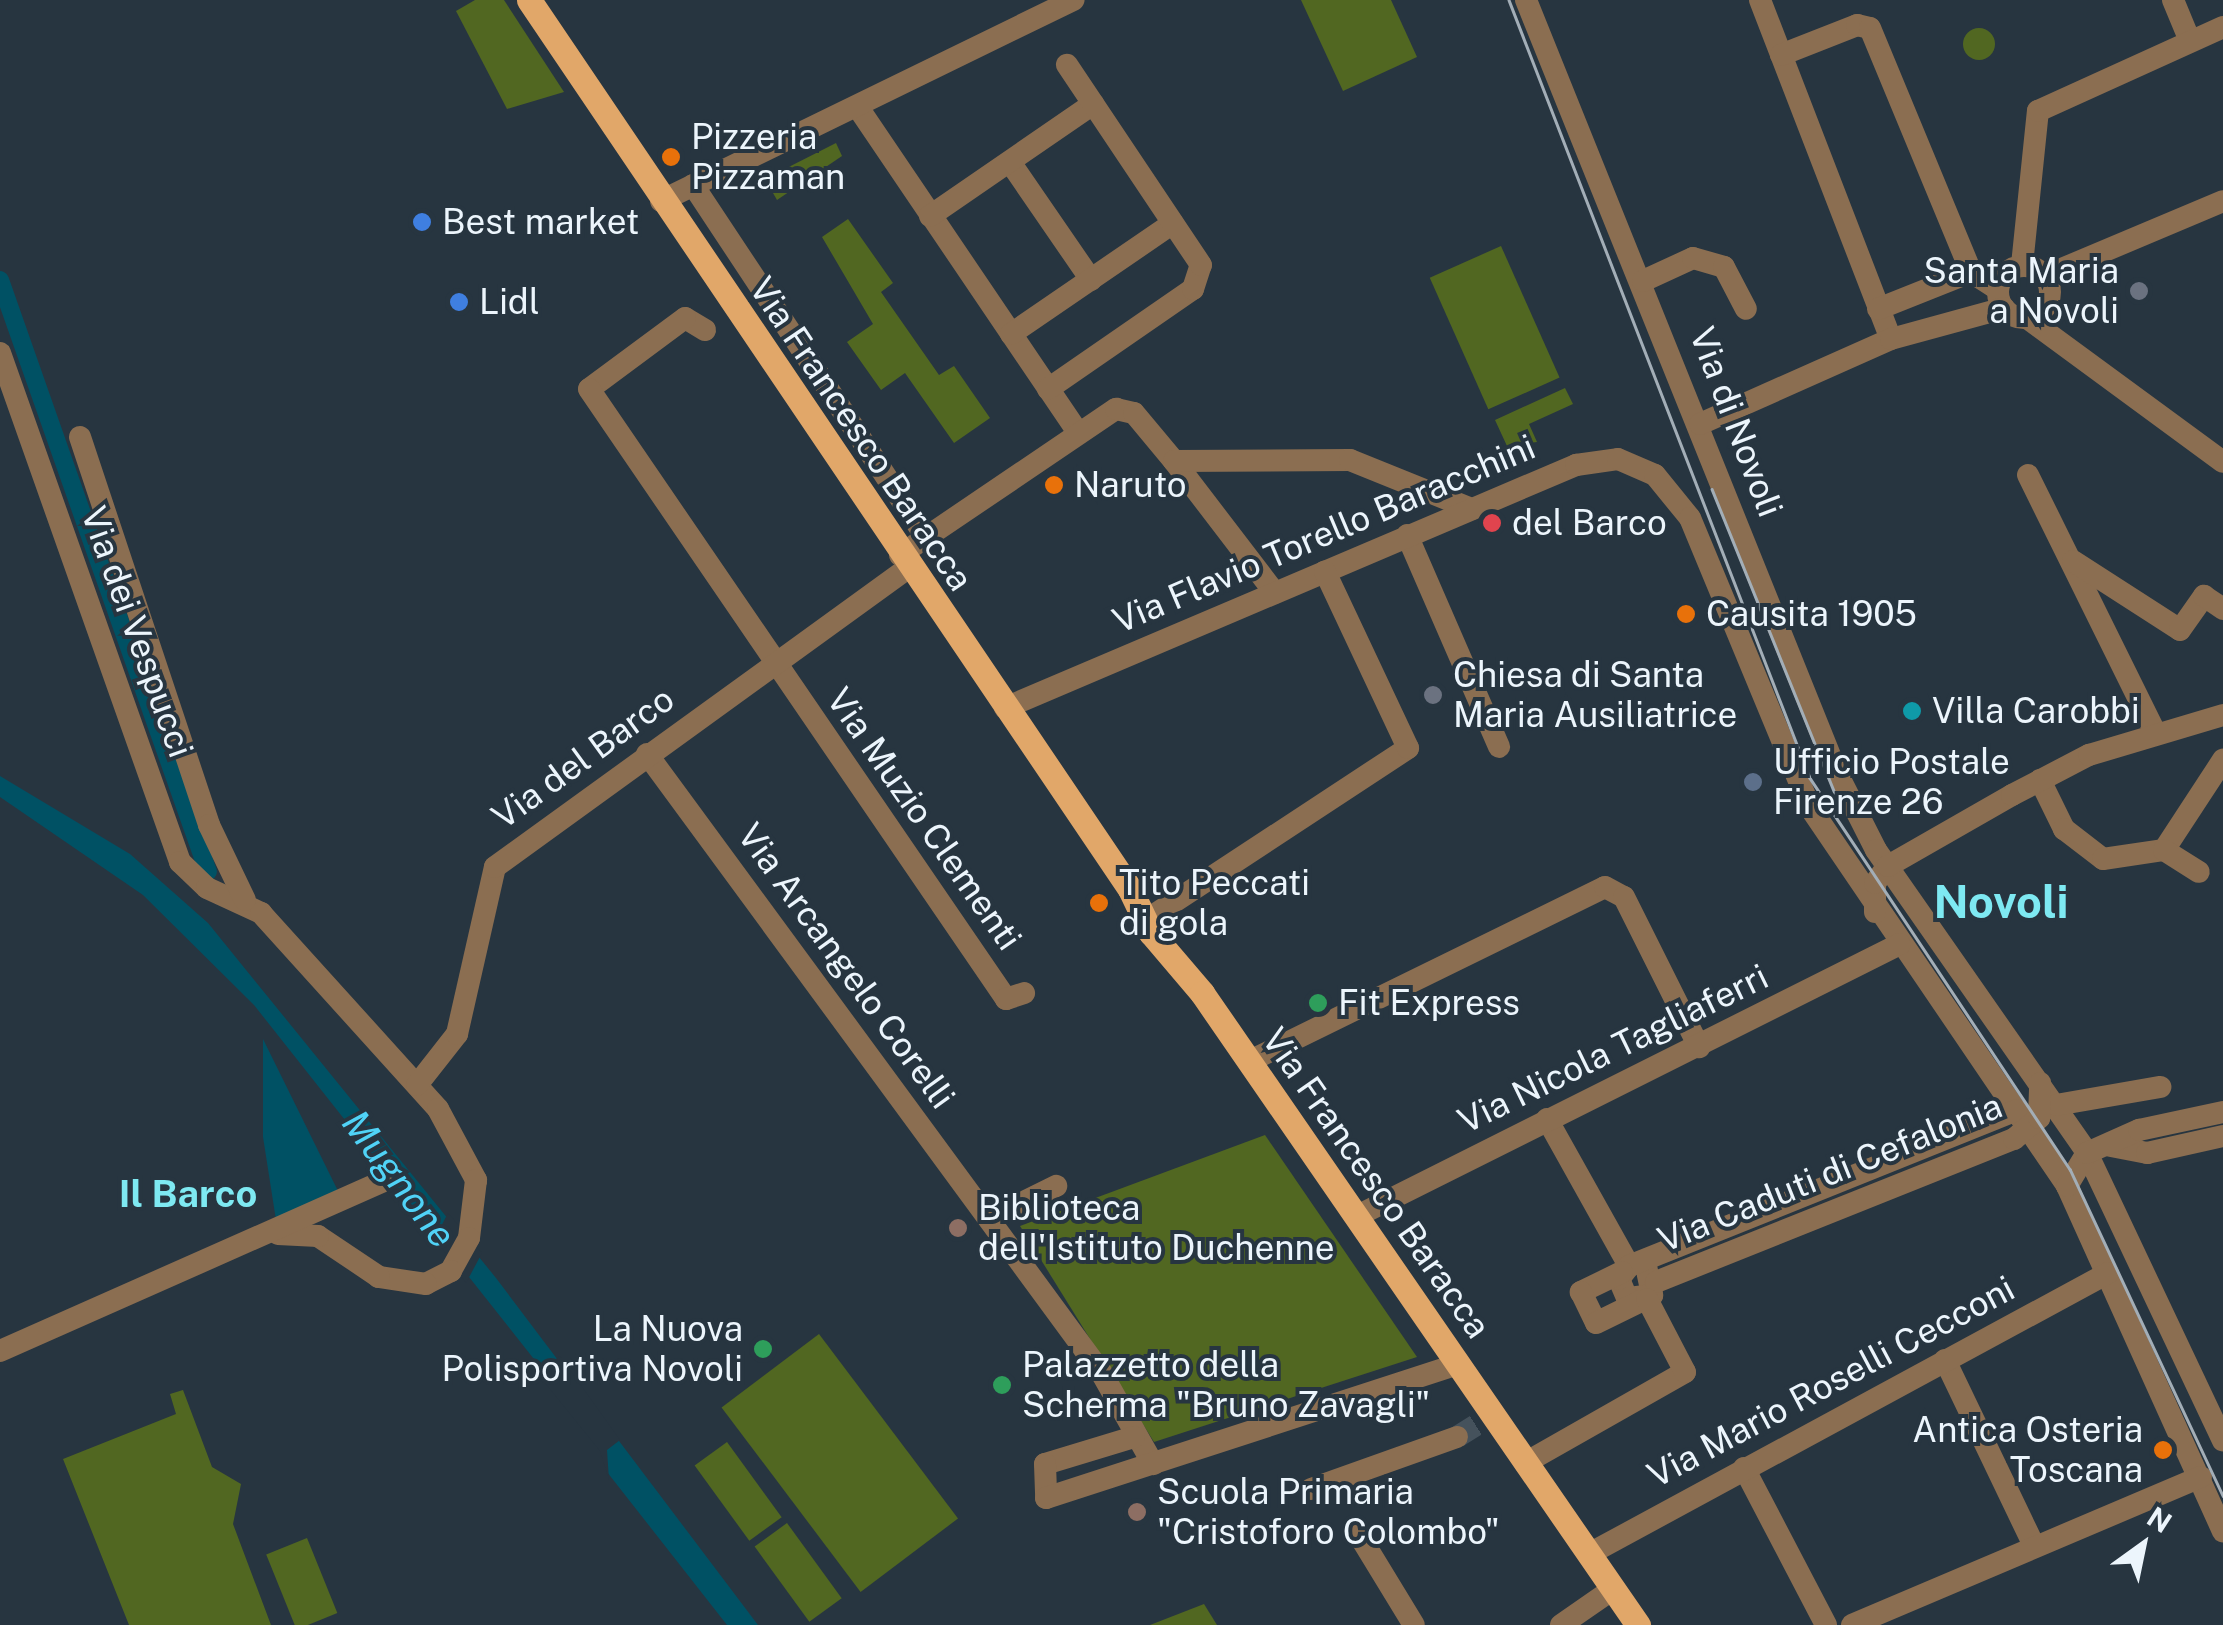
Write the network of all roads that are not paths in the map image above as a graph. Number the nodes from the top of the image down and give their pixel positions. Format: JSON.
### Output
{"nodes":[{"id":1,"x":530,"y":0,"type":"edge"},
{"id":2,"x":1074,"y":0,"type":"edge"},
{"id":3,"x":1526,"y":0,"type":"edge"},
{"id":4,"x":1760,"y":0,"type":"edge"},
{"id":5,"x":2173,"y":0,"type":"edge"},
{"id":6,"x":2223,"y":27,"type":"edge"},
{"id":7,"x":2190,"y":41,"type":"junction"},
{"id":8,"x":1782,"y":55,"type":"junction"},
{"id":9,"x":1067,"y":65,"type":"dead end"},
{"id":10,"x":1093,"y":104,"type":"junction"},
{"id":11,"x":857,"y":106,"type":"junction"},
{"id":12,"x":1010,"y":162,"type":"junction"},
{"id":13,"x":693,"y":185,"type":"junction"},
{"id":14,"x":661,"y":201,"type":"junction"},
{"id":15,"x":2223,"y":202,"type":"edge"},
{"id":16,"x":930,"y":216,"type":"junction"},
{"id":17,"x":1173,"y":223,"type":"junction"},
{"id":18,"x":2022,"y":265,"type":"junction"},
{"id":19,"x":1972,"y":272,"type":"junction"},
{"id":20,"x":2045,"y":276,"type":"junction"},
{"id":21,"x":1092,"y":280,"type":"junction"},
{"id":22,"x":1643,"y":280,"type":"junction"},
{"id":23,"x":2000,"y":299,"type":"junction"},
{"id":24,"x":2048,"y":301,"type":"junction"},
{"id":25,"x":1746,"y":308,"type":"dead end"},
{"id":26,"x":1878,"y":309,"type":"junction"},
{"id":27,"x":2027,"y":318,"type":"junction"},
{"id":28,"x":704,"y":330,"type":"dead end"},
{"id":29,"x":1011,"y":334,"type":"junction"},
{"id":30,"x":1891,"y":339,"type":"junction"},
{"id":31,"x":2069,"y":343,"type":"junction"},
{"id":32,"x":0,"y":352,"type":"edge"},
{"id":33,"x":1048,"y":388,"type":"junction"},
{"id":34,"x":1700,"y":424,"type":"junction"},
{"id":35,"x":1078,"y":433,"type":"junction"},
{"id":36,"x":80,"y":437,"type":"dead end"},
{"id":37,"x":1174,"y":462,"type":"junction"},
{"id":38,"x":2223,"y":462,"type":"edge"},
{"id":39,"x":2028,"y":475,"type":"dead end"},
{"id":40,"x":1471,"y":509,"type":"junction"},
{"id":41,"x":1407,"y":535,"type":"junction"},
{"id":42,"x":927,"y":538,"type":"junction"},
{"id":43,"x":2072,"y":560,"type":"junction"},
{"id":44,"x":904,"y":562,"type":"junction"},
{"id":45,"x":1325,"y":572,"type":"junction"},
{"id":46,"x":1275,"y":593,"type":"junction"},
{"id":47,"x":2223,"y":609,"type":"edge"},
{"id":48,"x":774,"y":664,"type":"junction"},
{"id":49,"x":1005,"y":708,"type":"junction"},
{"id":50,"x":2223,"y":715,"type":"edge"},
{"id":51,"x":2156,"y":734,"type":"junction"},
{"id":52,"x":1499,"y":747,"type":"dead end"},
{"id":53,"x":647,"y":754,"type":"junction"},
{"id":54,"x":2223,"y":760,"type":"edge"},
{"id":55,"x":2040,"y":780,"type":"junction"},
{"id":56,"x":1833,"y":847,"type":"junction"},
{"id":57,"x":2164,"y":850,"type":"junction"},
{"id":58,"x":1888,"y":866,"type":"junction"},
{"id":59,"x":2198,"y":872,"type":"dead end"},
{"id":60,"x":226,"y":894,"type":"junction"},
{"id":61,"x":1147,"y":909,"type":"junction"},
{"id":62,"x":1875,"y":912,"type":"junction"},
{"id":63,"x":1900,"y":944,"type":"junction"},
{"id":64,"x":1024,"y":992,"type":"dead end"},
{"id":65,"x":1700,"y":1047,"type":"junction"},
{"id":66,"x":1250,"y":1061,"type":"junction"},
{"id":67,"x":2040,"y":1083,"type":"junction"},
{"id":68,"x":416,"y":1085,"type":"junction"},
{"id":69,"x":2160,"y":1087,"type":"dead end"},
{"id":70,"x":2056,"y":1105,"type":"junction"},
{"id":71,"x":2223,"y":1112,"type":"edge"},
{"id":72,"x":1547,"y":1119,"type":"junction"},
{"id":73,"x":2023,"y":1119,"type":"junction"},
{"id":74,"x":2223,"y":1136,"type":"edge"},
{"id":75,"x":2111,"y":1146,"type":"junction"},
{"id":76,"x":2087,"y":1153,"type":"junction"},
{"id":77,"x":382,"y":1182,"type":"dead end"},
{"id":78,"x":1056,"y":1186,"type":"dead end"},
{"id":79,"x":2067,"y":1186,"type":"junction"},
{"id":80,"x":1357,"y":1216,"type":"junction"},
{"id":81,"x":990,"y":1218,"type":"junction"},
{"id":82,"x":280,"y":1234,"type":"junction"},
{"id":83,"x":2108,"y":1273,"type":"junction"},
{"id":84,"x":1640,"y":1281,"type":"junction"},
{"id":85,"x":0,"y":1350,"type":"edge"},
{"id":86,"x":1945,"y":1360,"type":"junction"},
{"id":87,"x":1459,"y":1364,"type":"junction"},
{"id":88,"x":1134,"y":1437,"type":"junction"},
{"id":89,"x":1458,"y":1437,"type":"tunnel mouth"},
{"id":90,"x":2223,"y":1441,"type":"edge"},
{"id":91,"x":1525,"y":1462,"type":"junction"},
{"id":92,"x":1153,"y":1464,"type":"junction"},
{"id":93,"x":1744,"y":1468,"type":"junction"},
{"id":94,"x":2201,"y":1476,"type":"junction"},
{"id":95,"x":1311,"y":1489,"type":"dead end"},
{"id":96,"x":2223,"y":1532,"type":"edge"},
{"id":97,"x":1360,"y":1535,"type":"dead end"},
{"id":98,"x":2034,"y":1546,"type":"junction"},
{"id":99,"x":1589,"y":1554,"type":"junction"},
{"id":100,"x":1613,"y":1590,"type":"junction"},
{"id":101,"x":1414,"y":1625,"type":"edge"},
{"id":102,"x":1561,"y":1625,"type":"edge"},
{"id":103,"x":1638,"y":1625,"type":"edge"},
{"id":104,"x":1826,"y":1625,"type":"edge"},
{"id":105,"x":1852,"y":1625,"type":"edge"}],
"edges":[{"from":1,"to":14,"type":"main road","name":"Via Francesco Baracca"},
{"from":2,"to":11,"type":"street"},
{"from":3,"to":22,"type":"street","name":"Via di Novoli"},
{"from":4,"to":8,"type":"street"},
{"from":5,"to":7,"type":"street"},
{"from":6,"to":7,"type":"street"},
{"from":7,"to":18,"type":"street"},
{"from":8,"to":19,"type":"street"},
{"from":8,"to":26,"type":"street"},
{"from":9,"to":10,"type":"street"},
{"from":10,"to":12,"type":"street"},
{"from":10,"to":17,"type":"street"},
{"from":11,"to":13,"type":"street"},
{"from":11,"to":16,"type":"street"},
{"from":12,"to":16,"type":"street"},
{"from":12,"to":21,"type":"street"},
{"from":13,"to":14,"type":"street"},
{"from":13,"to":42,"type":"street","name":"Via Francesco Baracca"},
{"from":14,"to":44,"type":"main road","name":"Via Francesco Baracca"},
{"from":15,"to":20,"type":"street"},
{"from":16,"to":29,"type":"street"},
{"from":17,"to":21,"type":"street"},
{"from":17,"to":33,"type":"street"},
{"from":18,"to":20,"type":"street"},
{"from":18,"to":23,"type":"street"},
{"from":19,"to":23,"type":"street"},
{"from":19,"to":26,"type":"street"},
{"from":20,"to":24,"type":"street"},
{"from":21,"to":29,"type":"street"},
{"from":22,"to":25,"type":"street"},
{"from":22,"to":34,"type":"street","name":"Via di Novoli"},
{"from":23,"to":27,"type":"street"},
{"from":23,"to":30,"type":"street"},
{"from":24,"to":27,"type":"street"},
{"from":24,"to":31,"type":"street"},
{"from":26,"to":30,"type":"street"},
{"from":27,"to":31,"type":"street"},
{"from":28,"to":48,"type":"street"},
{"from":29,"to":33,"type":"street"},
{"from":30,"to":34,"type":"street"},
{"from":31,"to":38,"type":"street"},
{"from":32,"to":60,"type":"street","name":"Via dei Vespucci"},
{"from":33,"to":35,"type":"street"},
{"from":34,"to":58,"type":"street","name":"Via di Novoli"},
{"from":35,"to":37,"type":"street","name":"Via del Barco"},
{"from":35,"to":42,"type":"street","name":"Via del Barco"},
{"from":36,"to":60,"type":"street","name":"Via dei Vespucci"},
{"from":37,"to":40,"type":"street"},
{"from":37,"to":46,"type":"street"},
{"from":39,"to":43,"type":"street"},
{"from":40,"to":41,"type":"street","name":"Via Flavio Torello Baracchini"},
{"from":40,"to":56,"type":"street","name":"Via Flavio Torello Baracchini"},
{"from":41,"to":45,"type":"street","name":"Via Flavio Torello Baracchini"},
{"from":41,"to":52,"type":"street"},
{"from":42,"to":44,"type":"street","name":"Via del Barco"},
{"from":43,"to":47,"type":"street"},
{"from":43,"to":51,"type":"street"},
{"from":44,"to":48,"type":"street","name":"Via del Barco"},
{"from":44,"to":49,"type":"main road","name":"Via Francesco Baracca"},
{"from":45,"to":46,"type":"street","name":"Via Flavio Torello Baracchini"},
{"from":45,"to":61,"type":"street"},
{"from":46,"to":49,"type":"street","name":"Via Flavio Torello Baracchini"},
{"from":48,"to":53,"type":"street","name":"Via del Barco"},
{"from":48,"to":64,"type":"street","name":"Via Muzio Clementi"},
{"from":49,"to":61,"type":"main road","name":"Via Francesco Baracca"},
{"from":50,"to":51,"type":"street"},
{"from":51,"to":55,"type":"street"},
{"from":53,"to":68,"type":"street","name":"Via del Barco"},
{"from":53,"to":81,"type":"street","name":"Via Arcangelo Corelli"},
{"from":54,"to":57,"type":"street"},
{"from":55,"to":57,"type":"street"},
{"from":55,"to":58,"type":"street"},
{"from":56,"to":58,"type":"street"},
{"from":56,"to":62,"type":"street"},
{"from":57,"to":59,"type":"street"},
{"from":58,"to":62,"type":"street"},
{"from":58,"to":67,"type":"street","name":"Via di Novoli"},
{"from":60,"to":68,"type":"street","name":"Via dei Vespucci"},
{"from":61,"to":66,"type":"main road","name":"Via Francesco Baracca"},
{"from":62,"to":63,"type":"street"},
{"from":63,"to":65,"type":"street","name":"Via Nicola Tagliaferri"},
{"from":63,"to":73,"type":"street"},
{"from":65,"to":66,"type":"street"},
{"from":65,"to":72,"type":"street","name":"Via Nicola Tagliaferri"},
{"from":66,"to":80,"type":"main road","name":"Via Francesco Baracca"},
{"from":67,"to":70,"type":"street","name":"Via di Novoli"},
{"from":67,"to":73,"type":"street"},
{"from":68,"to":82,"type":"street","name":"Via dei Vespucci"},
{"from":69,"to":70,"type":"street"},
{"from":70,"to":76,"type":"street","name":"Via di Novoli"},
{"from":71,"to":75,"type":"street"},
{"from":72,"to":80,"type":"street","name":"Via Nicola Tagliaferri"},
{"from":72,"to":84,"type":"street"},
{"from":73,"to":79,"type":"street"},
{"from":73,"to":84,"type":"street","name":"Via Caduti di Cefalonia"},
{"from":74,"to":75,"type":"street"},
{"from":75,"to":76,"type":"street"},
{"from":76,"to":79,"type":"street"},
{"from":76,"to":90,"type":"street","name":"Via di Novoli"},
{"from":77,"to":82,"type":"street"},
{"from":78,"to":81,"type":"street"},
{"from":79,"to":83,"type":"street"},
{"from":80,"to":87,"type":"main road","name":"Via Francesco Baracca"},
{"from":81,"to":88,"type":"street","name":"Via Arcangelo Corelli"},
{"from":82,"to":85,"type":"street"},
{"from":83,"to":86,"type":"street","name":"Via Mario Roselli Cecconi"},
{"from":83,"to":94,"type":"street"},
{"from":84,"to":91,"type":"street"},
{"from":86,"to":93,"type":"street","name":"Via Mario Roselli Cecconi"},
{"from":86,"to":98,"type":"street"},
{"from":87,"to":91,"type":"main road","name":"Via Francesco Baracca"},
{"from":87,"to":92,"type":"street"},
{"from":88,"to":92,"type":"street","name":"Via Arcangelo Corelli"},
{"from":88,"to":92,"type":"street"},
{"from":89,"to":95,"type":"street"},
{"from":91,"to":99,"type":"main road","name":"Via Francesco Baracca"},
{"from":93,"to":99,"type":"street","name":"Via Mario Roselli Cecconi"},
{"from":93,"to":104,"type":"street"},
{"from":94,"to":96,"type":"street"},
{"from":94,"to":98,"type":"street"},
{"from":97,"to":101,"type":"street"},
{"from":98,"to":105,"type":"street"},
{"from":99,"to":100,"type":"main road","name":"Via Francesco Baracca"},
{"from":100,"to":102,"type":"street"},
{"from":100,"to":103,"type":"main road","name":"Via Francesco Baracca"}]}
